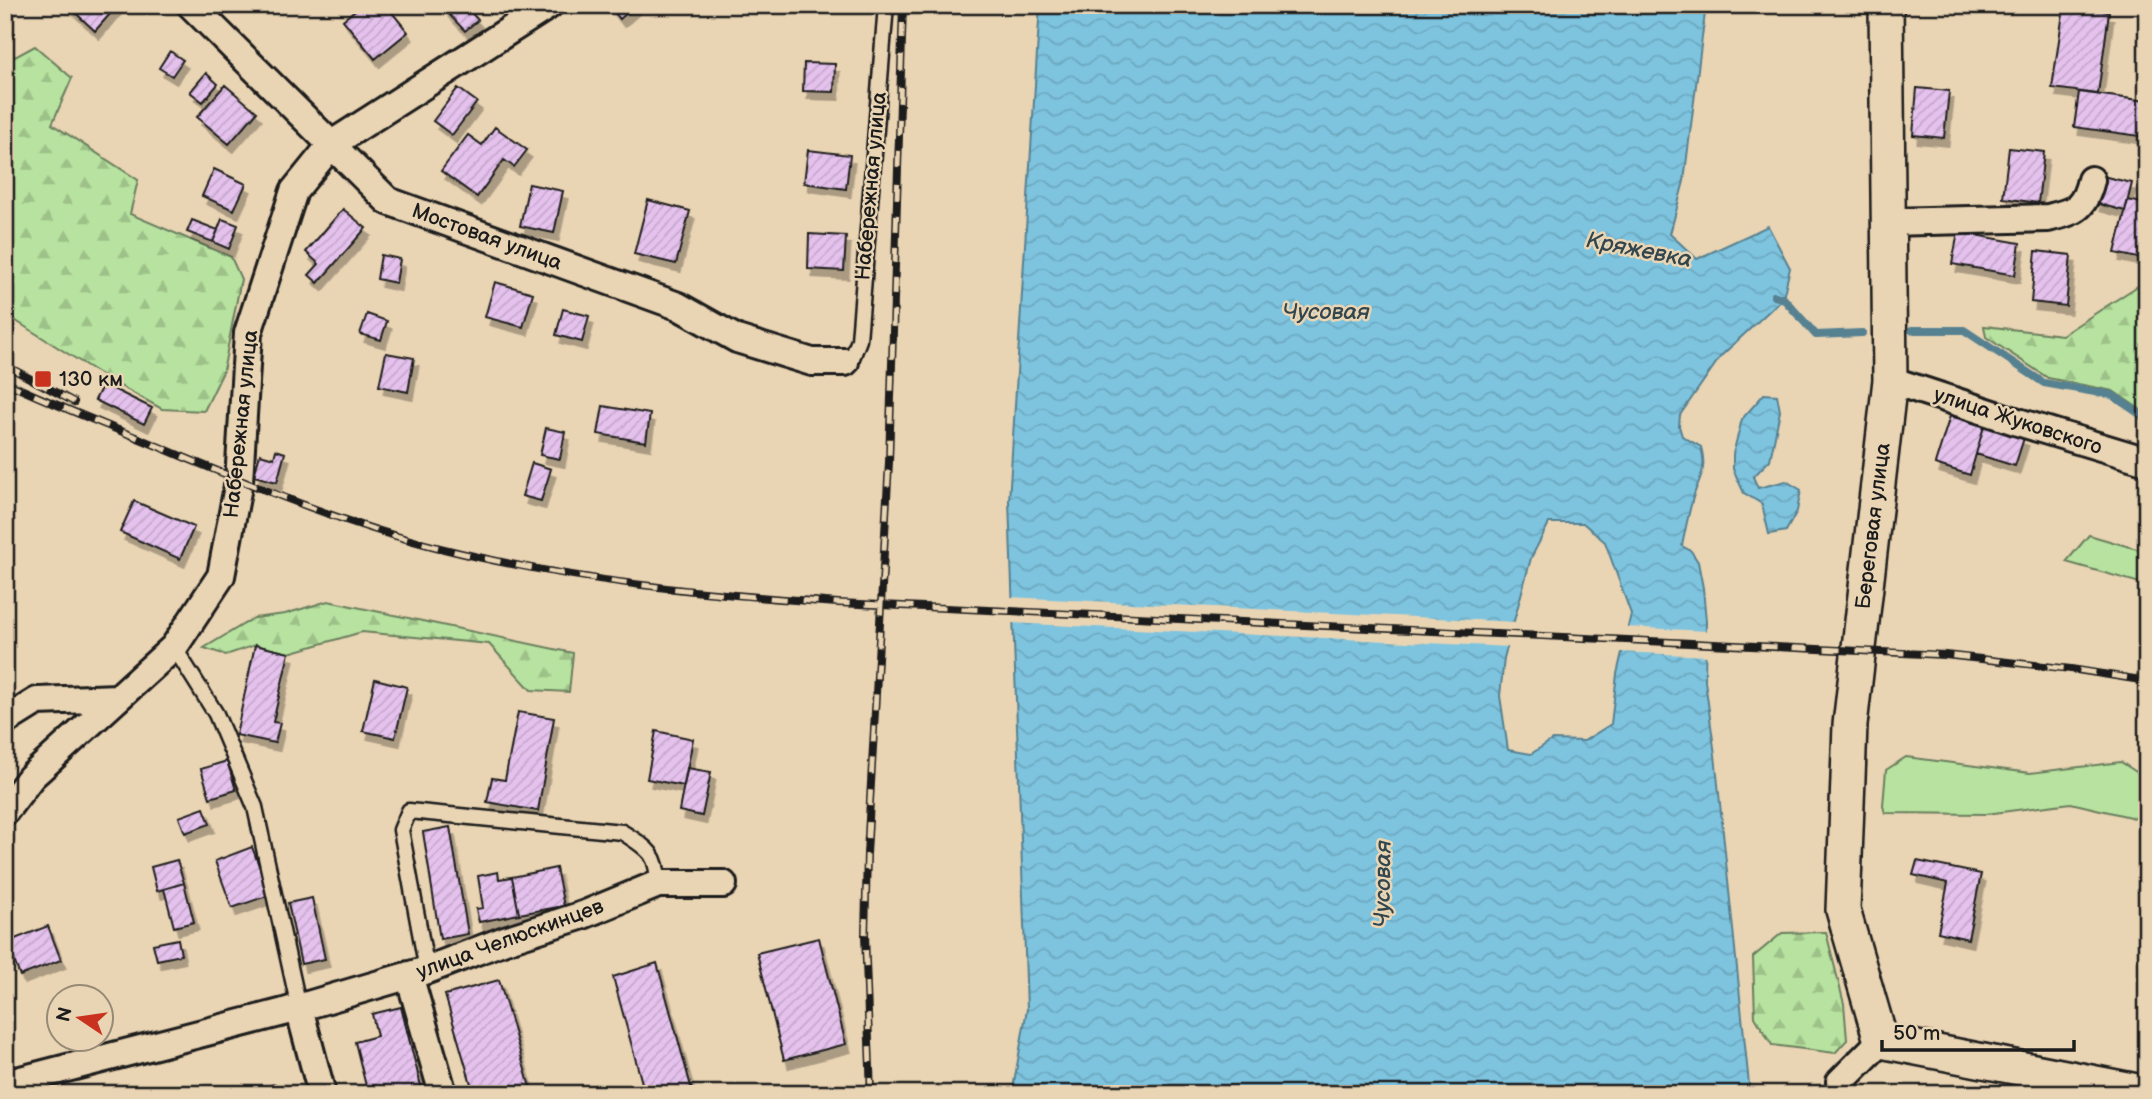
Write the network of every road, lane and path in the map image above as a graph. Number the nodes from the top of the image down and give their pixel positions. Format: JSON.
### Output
{"nodes":[{"id":1,"x":191,"y":5,"type":"edge"},
{"id":2,"x":549,"y":5,"type":"edge"},
{"id":3,"x":886,"y":5,"type":"edge"},
{"id":4,"x":1886,"y":5,"type":"edge"},
{"id":5,"x":332,"y":144,"type":"junction"},
{"id":6,"x":2091,"y":180,"type":"dead end"},
{"id":7,"x":1887,"y":222,"type":"junction"},
{"id":8,"x":845,"y":362,"type":"joint"},
{"id":9,"x":1890,"y":380,"type":"junction"},
{"id":10,"x":2147,"y":461,"type":"edge"},
{"id":11,"x":174,"y":647,"type":"junction"},
{"id":12,"x":118,"y":698,"type":"junction"},
{"id":13,"x":5,"y":721,"type":"edge"},
{"id":14,"x":7,"y":805,"type":"edge"},
{"id":15,"x":657,"y":884,"type":"junction"},
{"id":16,"x":723,"y":884,"type":"dead end"},
{"id":17,"x":418,"y":973,"type":"junction"},
{"id":18,"x":299,"y":1007,"type":"junction"},
{"id":19,"x":1881,"y":1041,"type":"junction"},
{"id":20,"x":19,"y":1086,"type":"edge"},
{"id":21,"x":2147,"y":1093,"type":"edge"},
{"id":22,"x":322,"y":1094,"type":"edge"},
{"id":23,"x":443,"y":1094,"type":"edge"},
{"id":24,"x":1841,"y":1094,"type":"edge"}],
"edges":[{"from":1,"to":5,"type":"street","name":"Мостовая улица"},
{"from":2,"to":5,"type":"street","name":"Набережная улица"},
{"from":3,"to":8,"type":"lane","name":"Набережная улица"},
{"from":4,"to":7,"type":"street","name":"Береговая улица"},
{"from":5,"to":8,"type":"street","name":"Мостовая улица"},
{"from":5,"to":11,"type":"street","name":"Набережная улица"},
{"from":6,"to":7,"type":"street"},
{"from":7,"to":9,"type":"street","name":"Береговая улица"},
{"from":9,"to":10,"type":"street","name":"улица Жуковского"},
{"from":9,"to":19,"type":"street","name":"Береговая улица"},
{"from":11,"to":12,"type":"street","name":"Набережная улица"},
{"from":11,"to":18,"type":"lane"},
{"from":12,"to":13,"type":"street"},
{"from":12,"to":14,"type":"street","name":"Набережная улица"},
{"from":15,"to":16,"type":"street","name":"улица Челюскинцев"},
{"from":15,"to":17,"type":"street","name":"улица Челюскинцев"},
{"from":15,"to":17,"type":"lane"},
{"from":17,"to":18,"type":"street","name":"улица Челюскинцев"},
{"from":17,"to":23,"type":"street"},
{"from":18,"to":20,"type":"street","name":"улица Челюскинцев"},
{"from":18,"to":22,"type":"street"},
{"from":19,"to":21,"type":"street"},
{"from":19,"to":24,"type":"street"}]}
